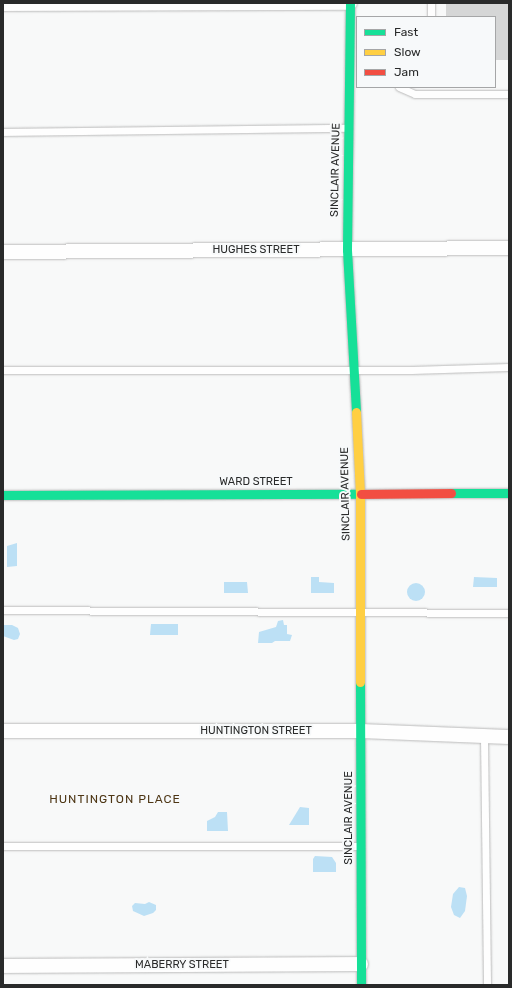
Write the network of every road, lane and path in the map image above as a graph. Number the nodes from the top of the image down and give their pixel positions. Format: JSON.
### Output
{"nodes":[{"id":1,"x":350,"y":3,"type":"edge"},
{"id":2,"x":431,"y":3,"type":"edge"},
{"id":3,"x":3,"y":4,"type":"edge"},
{"id":4,"x":431,"y":16,"type":"edge"},
{"id":5,"x":354,"y":18,"type":"edge"},
{"id":6,"x":401,"y":88,"type":"edge"},
{"id":7,"x":432,"y":90,"type":"edge"},
{"id":8,"x":509,"y":94,"type":"edge"},
{"id":9,"x":349,"y":128,"type":"junction"},
{"id":10,"x":3,"y":132,"type":"edge"},
{"id":11,"x":509,"y":248,"type":"edge"},
{"id":12,"x":347,"y":250,"type":"junction"},
{"id":13,"x":3,"y":252,"type":"edge"},
{"id":14,"x":509,"y":367,"type":"edge"},
{"id":15,"x":353,"y":369,"type":"junction"},
{"id":16,"x":3,"y":370,"type":"edge"},
{"id":17,"x":509,"y":493,"type":"edge"},
{"id":18,"x":360,"y":494,"type":"junction"},
{"id":19,"x":3,"y":495,"type":"edge"},
{"id":20,"x":3,"y":610,"type":"edge"},
{"id":21,"x":360,"y":612,"type":"junction"},
{"id":22,"x":509,"y":613,"type":"edge"},
{"id":23,"x":3,"y":731,"type":"edge"},
{"id":24,"x":360,"y":731,"type":"junction"},
{"id":25,"x":484,"y":737,"type":"junction"},
{"id":26,"x":509,"y":738,"type":"edge"},
{"id":27,"x":3,"y":846,"type":"edge"},
{"id":28,"x":361,"y":846,"type":"junction"},
{"id":29,"x":361,"y":964,"type":"junction"},
{"id":30,"x":3,"y":966,"type":"edge"},
{"id":31,"x":362,"y":985,"type":"edge"},
{"id":32,"x":487,"y":985,"type":"edge"}],
"edges":[{"from":1,"to":3,"type":"street"},
{"from":1,"to":5,"type":"street","name":"SINCLAIR AVENUE"},
{"from":2,"to":4,"type":"lane"},
{"from":5,"to":9,"type":"street","name":"SINCLAIR AVENUE"},
{"from":6,"to":7,"type":"lane"},
{"from":7,"to":8,"type":"lane"},
{"from":9,"to":10,"type":"lane"},
{"from":9,"to":12,"type":"street","name":"SINCLAIR AVENUE"},
{"from":11,"to":12,"type":"street","name":"HUGHES STREET"},
{"from":12,"to":13,"type":"street","name":"HUGHES STREET"},
{"from":12,"to":15,"type":"street","name":"SINCLAIR AVENUE"},
{"from":14,"to":15,"type":"lane"},
{"from":15,"to":16,"type":"lane"},
{"from":15,"to":18,"type":"street","name":"SINCLAIR AVENUE"},
{"from":17,"to":18,"type":"street","name":"WARD STREET"},
{"from":18,"to":19,"type":"street","name":"WARD STREET"},
{"from":18,"to":21,"type":"street","name":"SINCLAIR AVENUE"},
{"from":20,"to":21,"type":"lane"},
{"from":21,"to":22,"type":"lane"},
{"from":21,"to":24,"type":"street","name":"SINCLAIR AVENUE"},
{"from":23,"to":24,"type":"street","name":"HUNTINGTON STREET"},
{"from":24,"to":25,"type":"street","name":"HUNTINGTON STREET"},
{"from":24,"to":28,"type":"street","name":"SINCLAIR AVENUE"},
{"from":25,"to":26,"type":"street","name":"HUNTINGTON STREET"},
{"from":25,"to":32,"type":"lane"},
{"from":27,"to":28,"type":"lane"},
{"from":28,"to":29,"type":"street","name":"SINCLAIR AVENUE"},
{"from":29,"to":30,"type":"street","name":"MABERRY STREET"},
{"from":29,"to":31,"type":"street","name":"SINCLAIR AVENUE"}]}
